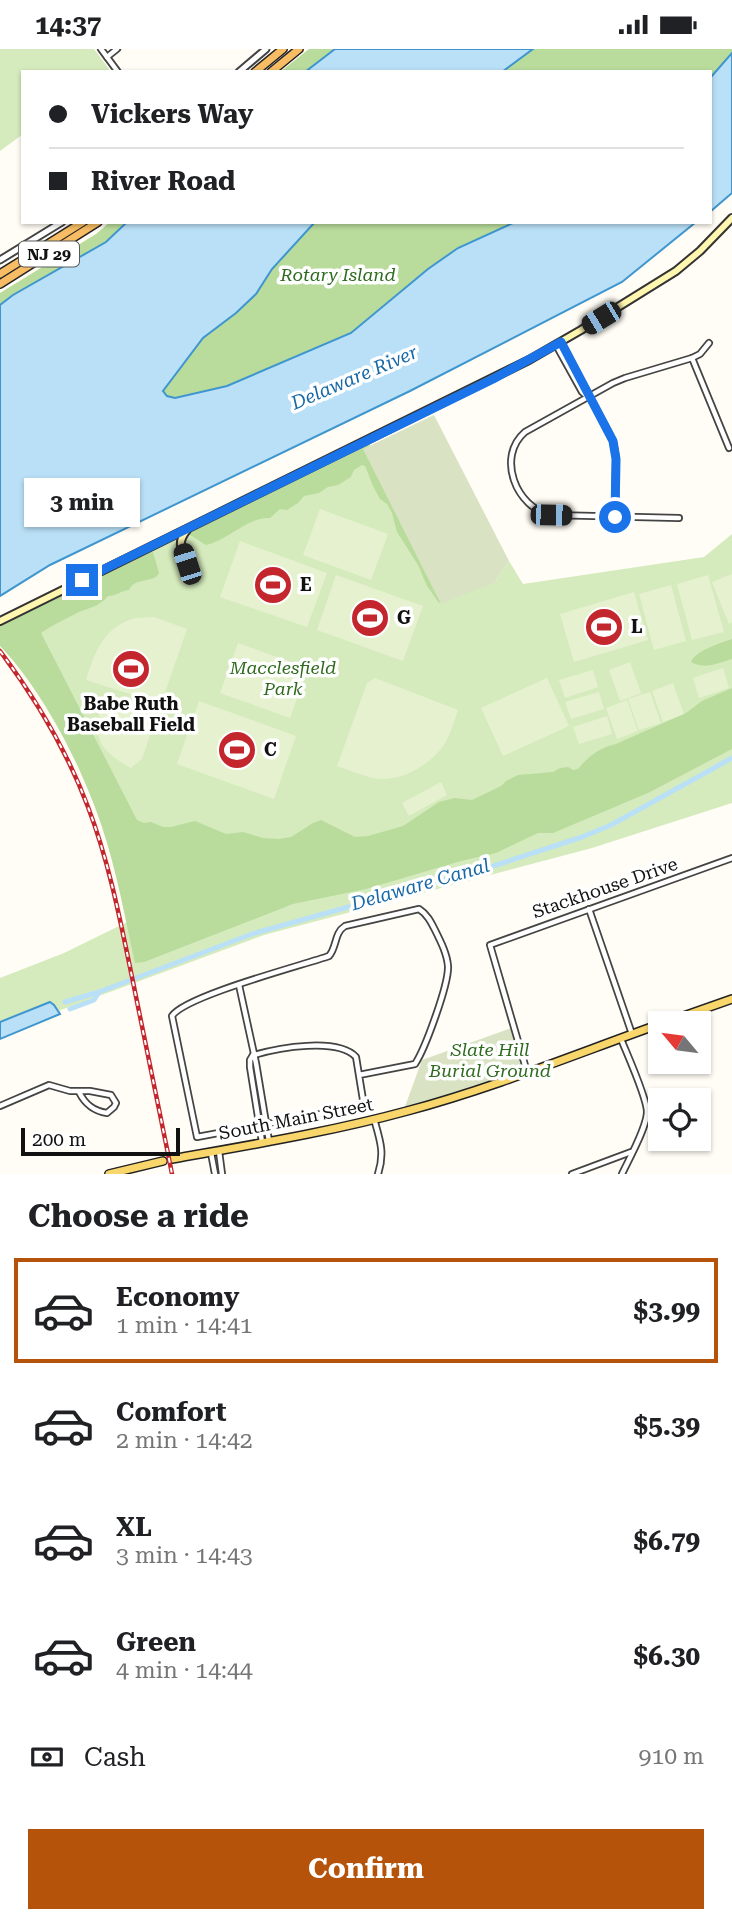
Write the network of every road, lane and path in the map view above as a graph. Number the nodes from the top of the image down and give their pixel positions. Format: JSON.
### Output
{"nodes":[{"id":1,"x":101,"y":49,"type":"edge"},
{"id":2,"x":117,"y":49,"type":"edge"},
{"id":3,"x":266,"y":49,"type":"edge"},
{"id":4,"x":283,"y":49,"type":"edge"},
{"id":5,"x":299,"y":49,"type":"edge"},
{"id":6,"x":107,"y":57,"type":"junction"},
{"id":7,"x":117,"y":70,"type":"edge"},
{"id":8,"x":241,"y":70,"type":"edge"},
{"id":9,"x":258,"y":70,"type":"edge"},
{"id":10,"x":273,"y":70,"type":"edge"},
{"id":11,"x":732,"y":218,"type":"edge"},
{"id":12,"x":59,"y":224,"type":"edge"},
{"id":13,"x":80,"y":224,"type":"edge"},
{"id":14,"x":94,"y":224,"type":"edge"},
{"id":15,"x":0,"y":260,"type":"edge"},
{"id":16,"x":0,"y":274,"type":"edge"},
{"id":17,"x":0,"y":284,"type":"edge"},
{"id":18,"x":558,"y":344,"type":"junction"},
{"id":19,"x":709,"y":344,"type":"dead end"},
{"id":20,"x":692,"y":358,"type":"junction"},
{"id":21,"x":589,"y":397,"type":"junction"},
{"id":22,"x":729,"y":448,"type":"dead end"},
{"id":23,"x":615,"y":517,"type":"junction"},
{"id":24,"x":679,"y":518,"type":"dead end"},
{"id":25,"x":188,"y":529,"type":"junction"},
{"id":26,"x":173,"y":536,"type":"junction"},
{"id":27,"x":0,"y":621,"type":"edge"},
{"id":28,"x":732,"y":858,"type":"edge"},
{"id":29,"x":589,"y":909,"type":"junction"},
{"id":30,"x":239,"y":985,"type":"junction"},
{"id":31,"x":732,"y":999,"type":"edge"},
{"id":32,"x":698,"y":1011,"type":"edge"},
{"id":33,"x":648,"y":1028,"type":"edge"},
{"id":34,"x":632,"y":1034,"type":"junction"},
{"id":35,"x":620,"y":1038,"type":"junction"},
{"id":36,"x":254,"y":1055,"type":"junction"},
{"id":37,"x":527,"y":1072,"type":"junction"},
{"id":38,"x":359,"y":1075,"type":"junction"},
{"id":39,"x":79,"y":1091,"type":"junction"},
{"id":40,"x":0,"y":1106,"type":"edge"},
{"id":41,"x":374,"y":1119,"type":"junction"},
{"id":42,"x":263,"y":1125,"type":"junction"},
{"id":43,"x":266,"y":1141,"type":"junction"},
{"id":44,"x":215,"y":1151,"type":"junction"},
{"id":45,"x":632,"y":1152,"type":"junction"},
{"id":46,"x":120,"y":1173,"type":"edge"},
{"id":47,"x":109,"y":1174,"type":"edge"},
{"id":48,"x":215,"y":1174,"type":"edge"},
{"id":49,"x":222,"y":1174,"type":"edge"},
{"id":50,"x":378,"y":1174,"type":"edge"},
{"id":51,"x":572,"y":1174,"type":"edge"},
{"id":52,"x":622,"y":1174,"type":"edge"}],
"edges":[{"from":1,"to":6,"type":"street"},
{"from":2,"to":6,"type":"street"},
{"from":3,"to":8,"type":"street"},
{"from":4,"to":9,"type":"highway"},
{"from":5,"to":10,"type":"highway"},
{"from":6,"to":7,"type":"street"},
{"from":11,"to":18,"type":"main road"},
{"from":12,"to":15,"type":"street"},
{"from":13,"to":16,"type":"highway","number":"NJ 29"},
{"from":14,"to":17,"type":"highway","number":"NJ 29"},
{"from":18,"to":21,"type":"street"},
{"from":18,"to":25,"type":"main road"},
{"from":19,"to":20,"type":"street"},
{"from":20,"to":21,"type":"street"},
{"from":20,"to":22,"type":"street"},
{"from":21,"to":23,"type":"street"},
{"from":21,"to":23,"type":"street"},
{"from":23,"to":24,"type":"street"},
{"from":25,"to":26,"type":"main road"},
{"from":25,"to":26,"type":"main road"},
{"from":26,"to":27,"type":"main road"},
{"from":28,"to":29,"type":"street","name":"Stackhouse Drive"},
{"from":29,"to":34,"type":"street"},
{"from":29,"to":37,"type":"street","name":"Stackhouse Drive"},
{"from":30,"to":36,"type":"street"},
{"from":30,"to":38,"type":"street"},
{"from":30,"to":42,"type":"street"},
{"from":31,"to":32,"type":"main road","name":"South Main Street"},
{"from":33,"to":34,"type":"main road","name":"South Main Street"},
{"from":34,"to":35,"type":"main road","name":"South Main Street"},
{"from":35,"to":37,"type":"main road","name":"South Main Street"},
{"from":35,"to":45,"type":"street"},
{"from":36,"to":38,"type":"street"},
{"from":36,"to":42,"type":"street"},
{"from":37,"to":41,"type":"main road","name":"South Main Street"},
{"from":38,"to":42,"type":"street"},
{"from":39,"to":39,"type":"street"},
{"from":39,"to":40,"type":"street"},
{"from":41,"to":43,"type":"main road","name":"South Main Street"},
{"from":41,"to":50,"type":"street"},
{"from":42,"to":43,"type":"street"},
{"from":43,"to":44,"type":"main road","name":"South Main Street"},
{"from":44,"to":46,"type":"main road","name":"South Main Street"},
{"from":44,"to":48,"type":"street"},
{"from":44,"to":49,"type":"street"},
{"from":45,"to":51,"type":"street"},
{"from":45,"to":52,"type":"street"},
{"from":46,"to":47,"type":"main road","name":"South Main Street"}]}
